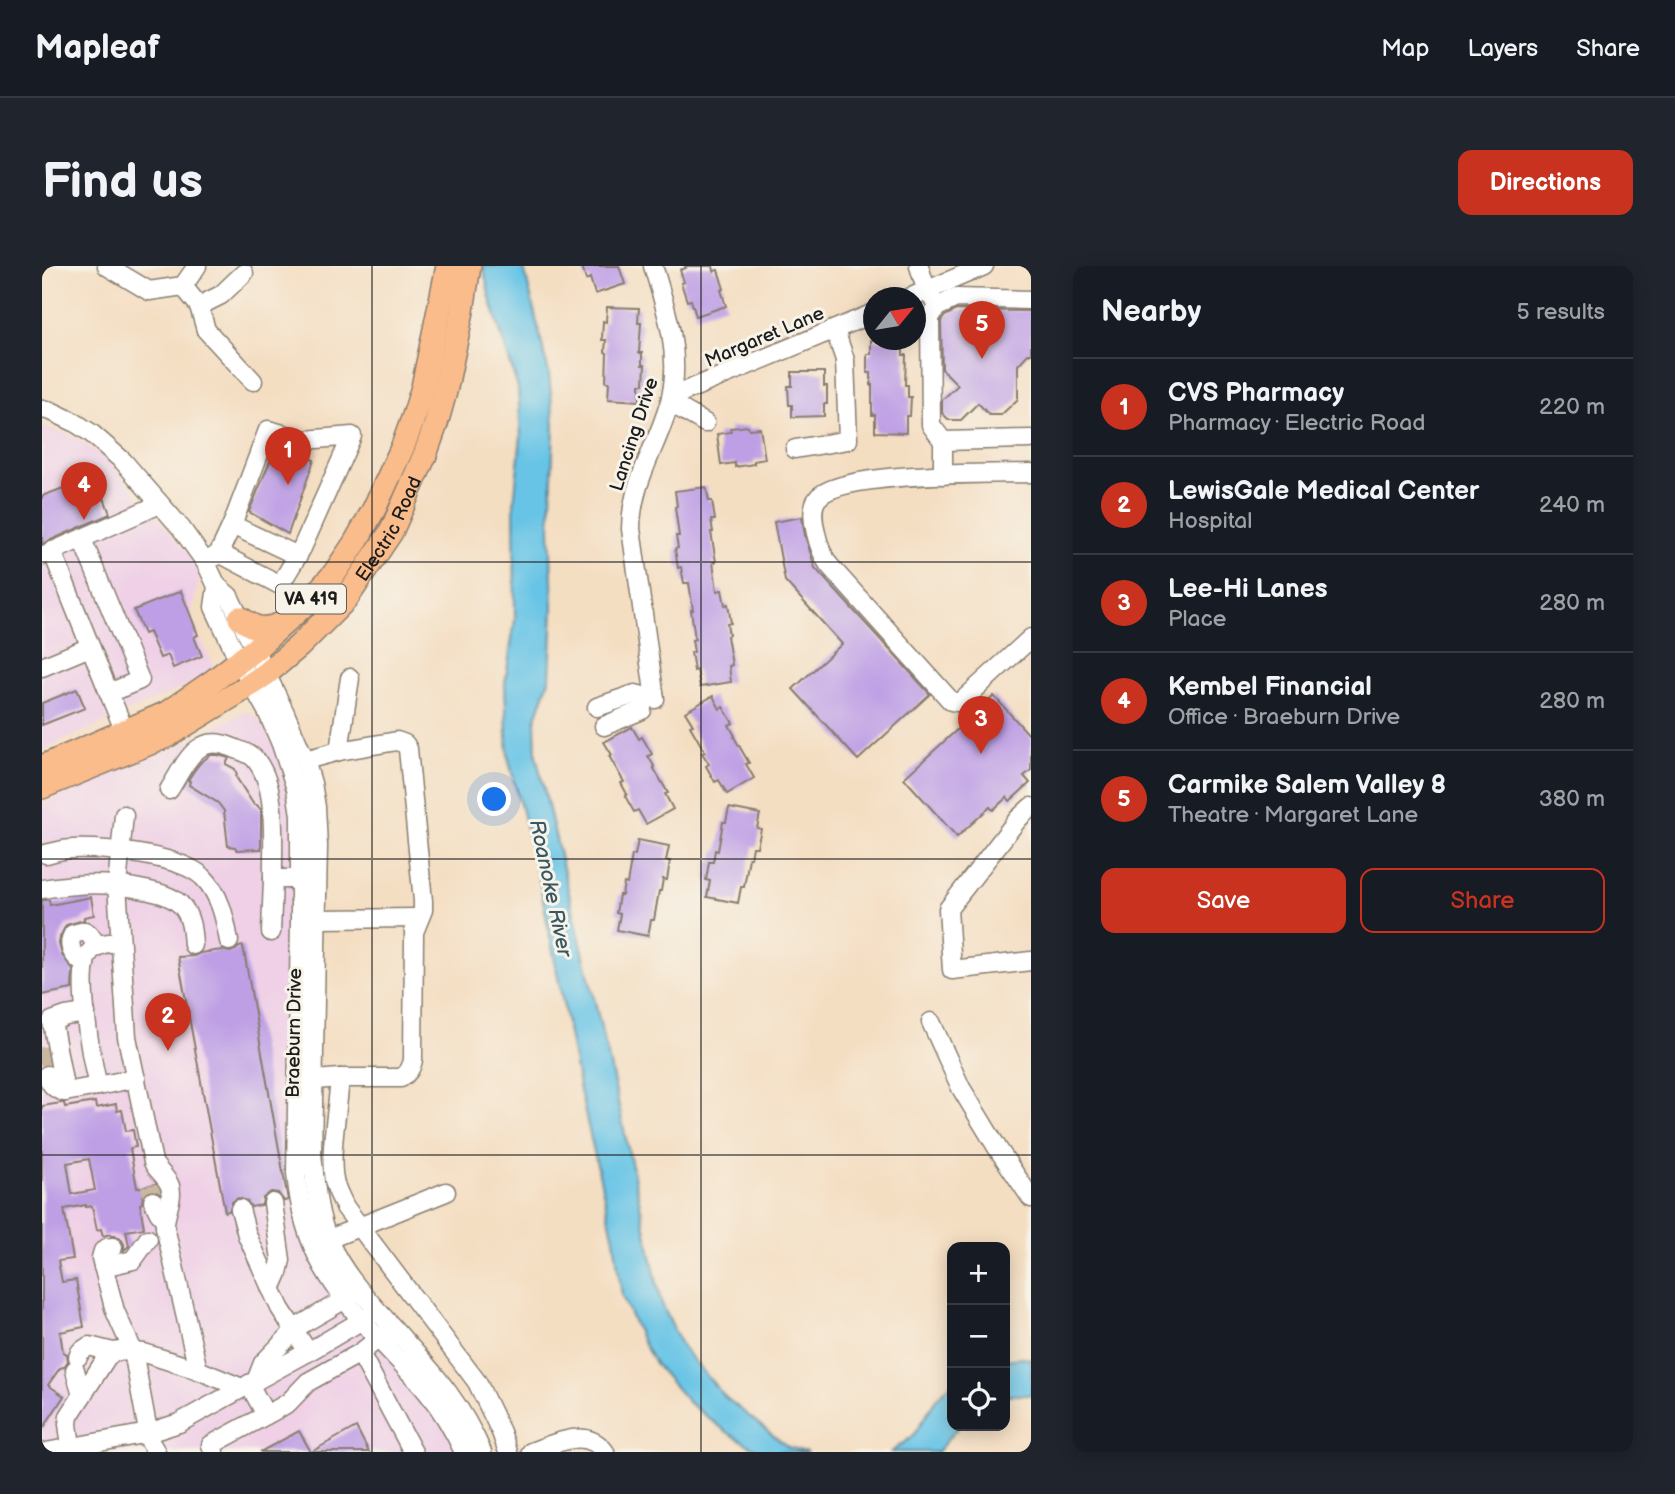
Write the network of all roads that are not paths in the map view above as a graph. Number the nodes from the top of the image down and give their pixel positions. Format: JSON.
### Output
{"nodes":[{"id":1,"x":107,"y":266,"type":"edge"},
{"id":2,"x":197,"y":266,"type":"edge"},
{"id":3,"x":448,"y":266,"type":"edge"},
{"id":4,"x":469,"y":266,"type":"edge"},
{"id":5,"x":653,"y":266,"type":"edge"},
{"id":6,"x":919,"y":266,"type":"edge"},
{"id":7,"x":985,"y":266,"type":"edge"},
{"id":8,"x":236,"y":274,"type":"edge"},
{"id":9,"x":183,"y":286,"type":"junction"},
{"id":10,"x":925,"y":287,"type":"edge"},
{"id":11,"x":926,"y":290,"type":"joint"},
{"id":12,"x":1031,"y":300,"type":"edge"},
{"id":13,"x":199,"y":306,"type":"junction"},
{"id":14,"x":937,"y":307,"type":"junction"},
{"id":15,"x":863,"y":317,"type":"edge"},
{"id":16,"x":835,"y":330,"type":"junction"},
{"id":17,"x":253,"y":381,"type":"dead end"},
{"id":18,"x":671,"y":397,"type":"junction"},
{"id":19,"x":42,"y":409,"type":"edge"},
{"id":20,"x":705,"y":423,"type":"dead end"},
{"id":21,"x":278,"y":431,"type":"junction"},
{"id":22,"x":1031,"y":439,"type":"edge"},
{"id":23,"x":943,"y":441,"type":"junction"},
{"id":24,"x":795,"y":449,"type":"dead end"},
{"id":25,"x":252,"y":473,"type":"junction"},
{"id":26,"x":1031,"y":473,"type":"edge"},
{"id":27,"x":943,"y":475,"type":"junction"},
{"id":28,"x":160,"y":505,"type":"junction"},
{"id":29,"x":232,"y":525,"type":"junction"},
{"id":30,"x":82,"y":539,"type":"junction"},
{"id":31,"x":47,"y":554,"type":"edge"},
{"id":32,"x":298,"y":556,"type":"junction"},
{"id":33,"x":212,"y":558,"type":"junction"},
{"id":34,"x":216,"y":586,"type":"junction"},
{"id":35,"x":240,"y":618,"type":"junction"},
{"id":36,"x":282,"y":624,"type":"junction"},
{"id":37,"x":1031,"y":638,"type":"edge"},
{"id":38,"x":90,"y":647,"type":"junction"},
{"id":39,"x":247,"y":655,"type":"junction"},
{"id":40,"x":42,"y":667,"type":"edge"},
{"id":41,"x":350,"y":678,"type":"dead end"},
{"id":42,"x":259,"y":679,"type":"junction"},
{"id":43,"x":109,"y":693,"type":"junction"},
{"id":44,"x":649,"y":698,"type":"junction"},
{"id":45,"x":597,"y":707,"type":"dead end"},
{"id":46,"x":604,"y":726,"type":"dead end"},
{"id":47,"x":125,"y":732,"type":"junction"},
{"id":48,"x":339,"y":751,"type":"junction"},
{"id":49,"x":305,"y":760,"type":"junction"},
{"id":50,"x":42,"y":767,"type":"edge"},
{"id":51,"x":42,"y":788,"type":"edge"},
{"id":52,"x":169,"y":790,"type":"dead end"},
{"id":53,"x":1031,"y":807,"type":"edge"},
{"id":54,"x":308,"y":813,"type":"junction"},
{"id":55,"x":124,"y":815,"type":"dead end"},
{"id":56,"x":120,"y":851,"type":"junction"},
{"id":57,"x":46,"y":854,"type":"dead end"},
{"id":58,"x":273,"y":879,"type":"junction"},
{"id":59,"x":309,"y":879,"type":"junction"},
{"id":60,"x":117,"y":885,"type":"junction"},
{"id":61,"x":42,"y":889,"type":"edge"},
{"id":62,"x":419,"y":918,"type":"junction"},
{"id":63,"x":317,"y":919,"type":"junction"},
{"id":64,"x":271,"y":932,"type":"dead end"},
{"id":65,"x":229,"y":941,"type":"dead end"},
{"id":66,"x":120,"y":942,"type":"junction"},
{"id":67,"x":193,"y":945,"type":"dead end"},
{"id":68,"x":307,"y":954,"type":"junction"},
{"id":69,"x":1031,"y":961,"type":"edge"},
{"id":70,"x":86,"y":1013,"type":"junction"},
{"id":71,"x":931,"y":1022,"type":"dead end"},
{"id":72,"x":47,"y":1028,"type":"edge"},
{"id":73,"x":47,"y":1075,"type":"dead end"},
{"id":74,"x":136,"y":1079,"type":"junction"},
{"id":75,"x":340,"y":1079,"type":"junction"},
{"id":76,"x":305,"y":1081,"type":"junction"},
{"id":77,"x":98,"y":1086,"type":"junction"},
{"id":78,"x":65,"y":1092,"type":"junction"},
{"id":79,"x":155,"y":1167,"type":"junction"},
{"id":80,"x":446,"y":1192,"type":"dead end"},
{"id":81,"x":1031,"y":1198,"type":"edge"},
{"id":82,"x":273,"y":1203,"type":"dead end"},
{"id":83,"x":240,"y":1209,"type":"dead end"},
{"id":84,"x":360,"y":1227,"type":"junction"},
{"id":85,"x":166,"y":1228,"type":"junction"},
{"id":86,"x":149,"y":1239,"type":"junction"},
{"id":87,"x":320,"y":1243,"type":"junction"},
{"id":88,"x":103,"y":1267,"type":"junction"},
{"id":89,"x":271,"y":1289,"type":"junction"},
{"id":90,"x":352,"y":1295,"type":"junction"},
{"id":91,"x":370,"y":1316,"type":"junction"},
{"id":92,"x":295,"y":1331,"type":"junction"},
{"id":93,"x":386,"y":1333,"type":"junction"},
{"id":94,"x":133,"y":1351,"type":"junction"},
{"id":95,"x":113,"y":1352,"type":"junction"},
{"id":96,"x":308,"y":1352,"type":"junction"},
{"id":97,"x":360,"y":1353,"type":"junction"},
{"id":98,"x":198,"y":1370,"type":"junction"},
{"id":99,"x":249,"y":1384,"type":"junction"},
{"id":100,"x":82,"y":1396,"type":"junction"},
{"id":101,"x":266,"y":1415,"type":"junction"},
{"id":102,"x":501,"y":1432,"type":"junction"},
{"id":103,"x":148,"y":1433,"type":"junction"},
{"id":104,"x":71,"y":1447,"type":"junction"},
{"id":105,"x":471,"y":1449,"type":"edge"},
{"id":106,"x":46,"y":1452,"type":"edge"},
{"id":107,"x":156,"y":1452,"type":"edge"},
{"id":108,"x":214,"y":1452,"type":"edge"},
{"id":109,"x":413,"y":1452,"type":"edge"},
{"id":110,"x":508,"y":1452,"type":"edge"},
{"id":111,"x":531,"y":1452,"type":"edge"},
{"id":112,"x":605,"y":1452,"type":"edge"}],
"edges":[{"from":1,"to":9,"type":"street"},
{"from":2,"to":9,"type":"street"},
{"from":3,"to":36,"type":"main road","name":"Electric Road","number":"VA 419"},
{"from":4,"to":42,"type":"main road","name":"Electric Road","number":"VA 419"},
{"from":5,"to":18,"type":"street","name":"Lancing Drive"},
{"from":6,"to":10,"type":"street"},
{"from":7,"to":11,"type":"street"},
{"from":8,"to":13,"type":"street"},
{"from":9,"to":13,"type":"street"},
{"from":11,"to":14,"type":"street"},
{"from":12,"to":14,"type":"street"},
{"from":13,"to":17,"type":"street"},
{"from":14,"to":23,"type":"street"},
{"from":15,"to":16,"type":"street","name":"Margaret Lane"},
{"from":16,"to":18,"type":"street","name":"Margaret Lane"},
{"from":16,"to":24,"type":"street"},
{"from":18,"to":20,"type":"street"},
{"from":18,"to":44,"type":"street","name":"Lancing Drive"},
{"from":19,"to":28,"type":"street","name":"Braeburn Drive"},
{"from":21,"to":25,"type":"street"},
{"from":21,"to":25,"type":"street"},
{"from":21,"to":32,"type":"street"},
{"from":22,"to":23,"type":"street"},
{"from":23,"to":27,"type":"street"},
{"from":25,"to":29,"type":"street"},
{"from":26,"to":27,"type":"street"},
{"from":27,"to":37,"type":"street"},
{"from":28,"to":30,"type":"street"},
{"from":28,"to":33,"type":"street","name":"Braeburn Drive"},
{"from":29,"to":32,"type":"street"},
{"from":29,"to":33,"type":"street"},
{"from":30,"to":31,"type":"street"},
{"from":30,"to":43,"type":"street"},
{"from":31,"to":38,"type":"street"},
{"from":32,"to":33,"type":"street"},
{"from":33,"to":34,"type":"street","name":"Braeburn Drive"},
{"from":34,"to":35,"type":"street","name":"Braeburn Drive"},
{"from":34,"to":39,"type":"street","name":"Braeburn Drive"},
{"from":35,"to":36,"type":"main road"},
{"from":35,"to":39,"type":"street","name":"Braeburn Drive"},
{"from":36,"to":39,"type":"main road","name":"Electric Road","number":"VA 419"},
{"from":38,"to":40,"type":"street"},
{"from":38,"to":43,"type":"street"},
{"from":39,"to":42,"type":"street","name":"Braeburn Drive"},
{"from":39,"to":47,"type":"main road","name":"Electric Road","number":"VA 419"},
{"from":41,"to":48,"type":"street"},
{"from":42,"to":49,"type":"street","name":"Braeburn Drive"},
{"from":42,"to":51,"type":"main road","name":"Electric Road","number":"VA 419"},
{"from":42,"to":54,"type":"street","name":"Braeburn Drive"},
{"from":43,"to":47,"type":"street"},
{"from":44,"to":45,"type":"street"},
{"from":44,"to":46,"type":"street"},
{"from":47,"to":50,"type":"main road","name":"Electric Road","number":"VA 419"},
{"from":48,"to":49,"type":"street"},
{"from":48,"to":62,"type":"street"},
{"from":49,"to":54,"type":"street","name":"Braeburn Drive"},
{"from":52,"to":58,"type":"street"},
{"from":53,"to":69,"type":"street"},
{"from":54,"to":59,"type":"street","name":"Braeburn Drive"},
{"from":55,"to":56,"type":"street"},
{"from":56,"to":57,"type":"street"},
{"from":56,"to":60,"type":"street"},
{"from":56,"to":65,"type":"street"},
{"from":58,"to":59,"type":"street"},
{"from":58,"to":64,"type":"street"},
{"from":59,"to":63,"type":"street","name":"Braeburn Drive"},
{"from":59,"to":68,"type":"street","name":"Braeburn Drive"},
{"from":60,"to":61,"type":"street"},
{"from":60,"to":66,"type":"street"},
{"from":60,"to":67,"type":"street"},
{"from":62,"to":63,"type":"street"},
{"from":62,"to":75,"type":"street"},
{"from":63,"to":68,"type":"street","name":"Braeburn Drive"},
{"from":66,"to":70,"type":"street"},
{"from":66,"to":74,"type":"street"},
{"from":68,"to":76,"type":"street","name":"Braeburn Drive"},
{"from":70,"to":72,"type":"street"},
{"from":70,"to":77,"type":"street"},
{"from":71,"to":81,"type":"street"},
{"from":72,"to":78,"type":"street"},
{"from":73,"to":78,"type":"street"},
{"from":74,"to":77,"type":"street"},
{"from":74,"to":79,"type":"street"},
{"from":75,"to":76,"type":"street"},
{"from":75,"to":84,"type":"street"},
{"from":76,"to":87,"type":"street","name":"Braeburn Drive"},
{"from":77,"to":78,"type":"street"},
{"from":79,"to":85,"type":"street"},
{"from":79,"to":85,"type":"street"},
{"from":80,"to":84,"type":"street"},
{"from":82,"to":89,"type":"street"},
{"from":83,"to":89,"type":"street"},
{"from":84,"to":87,"type":"street"},
{"from":84,"to":102,"type":"street"},
{"from":85,"to":86,"type":"street"},
{"from":85,"to":98,"type":"street"},
{"from":86,"to":88,"type":"street"},
{"from":86,"to":88,"type":"street"},
{"from":87,"to":90,"type":"street","name":"Braeburn Drive"},
{"from":88,"to":94,"type":"street"},
{"from":89,"to":92,"type":"street"},
{"from":90,"to":91,"type":"street","name":"Braeburn Drive"},
{"from":90,"to":92,"type":"street"},
{"from":91,"to":93,"type":"street","name":"Braeburn Drive"},
{"from":91,"to":96,"type":"street"},
{"from":92,"to":96,"type":"street"},
{"from":92,"to":99,"type":"street"},
{"from":93,"to":97,"type":"street"},
{"from":93,"to":105,"type":"street","name":"Braeburn Drive"},
{"from":94,"to":95,"type":"street"},
{"from":94,"to":98,"type":"street"},
{"from":94,"to":103,"type":"street"},
{"from":95,"to":100,"type":"street"},
{"from":95,"to":100,"type":"street"},
{"from":96,"to":99,"type":"street"},
{"from":97,"to":101,"type":"street"},
{"from":97,"to":109,"type":"street"},
{"from":98,"to":99,"type":"street"},
{"from":99,"to":101,"type":"street"},
{"from":99,"to":103,"type":"street"},
{"from":100,"to":104,"type":"street"},
{"from":101,"to":108,"type":"street"},
{"from":102,"to":105,"type":"street"},
{"from":102,"to":110,"type":"street"},
{"from":103,"to":104,"type":"street"},
{"from":103,"to":107,"type":"street"},
{"from":104,"to":106,"type":"street"},
{"from":111,"to":112,"type":"street"}]}
